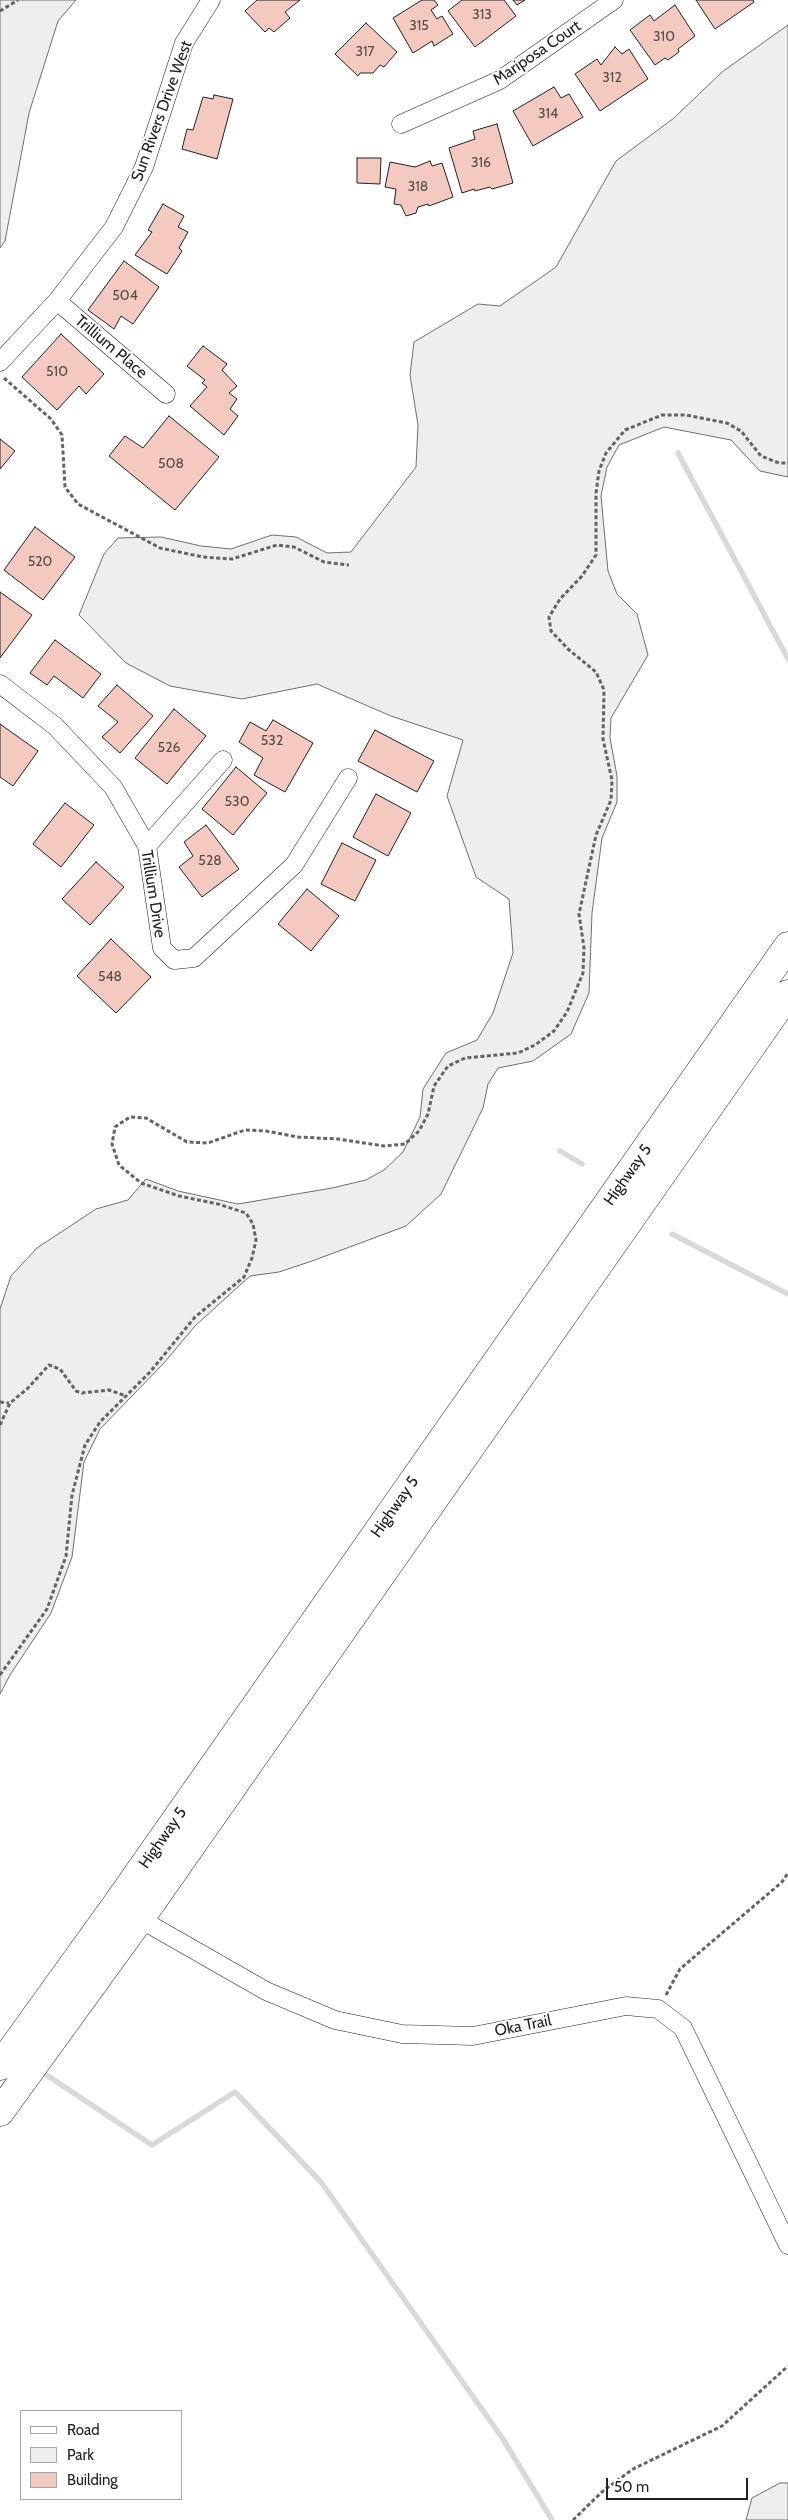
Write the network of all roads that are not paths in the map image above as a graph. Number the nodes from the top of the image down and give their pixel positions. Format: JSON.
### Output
{"nodes":[{"id":1,"x":211,"y":0,"type":"edge"},
{"id":2,"x":614,"y":0,"type":"edge"},
{"id":3,"x":402,"y":124,"type":"dead end"},
{"id":4,"x":57,"y":301,"type":"junction"},
{"id":5,"x":0,"y":362,"type":"edge"},
{"id":6,"x":166,"y":394,"type":"dead end"},
{"id":7,"x":2,"y":688,"type":"edge"},
{"id":8,"x":223,"y":760,"type":"dead end"},
{"id":9,"x":348,"y":778,"type":"dead end"},
{"id":10,"x":147,"y":846,"type":"junction"},
{"id":11,"x":788,"y":946,"type":"edge"},
{"id":12,"x":788,"y":994,"type":"edge"},
{"id":13,"x":140,"y":1919,"type":"junction"},
{"id":14,"x":0,"y":2066,"type":"edge"},
{"id":15,"x":0,"y":2112,"type":"edge"},
{"id":16,"x":788,"y":2245,"type":"edge"}],
"edges":[{"from":1,"to":4,"type":"street","name":"Sun Rivers Drive West"},
{"from":2,"to":3,"type":"street","name":"Mariposa Court"},
{"from":4,"to":5,"type":"street","name":"Sun Rivers Drive West"},
{"from":4,"to":6,"type":"street","name":"Trillium Place"},
{"from":7,"to":10,"type":"street","name":"Trillium Drive"},
{"from":8,"to":10,"type":"street"},
{"from":9,"to":10,"type":"street","name":"Trillium Drive"},
{"from":11,"to":14,"type":"highway","name":"Highway 5"},
{"from":12,"to":13,"type":"highway","name":"Highway 5"},
{"from":13,"to":15,"type":"highway","name":"Highway 5"},
{"from":13,"to":16,"type":"street","name":"Oka Trail"}]}
